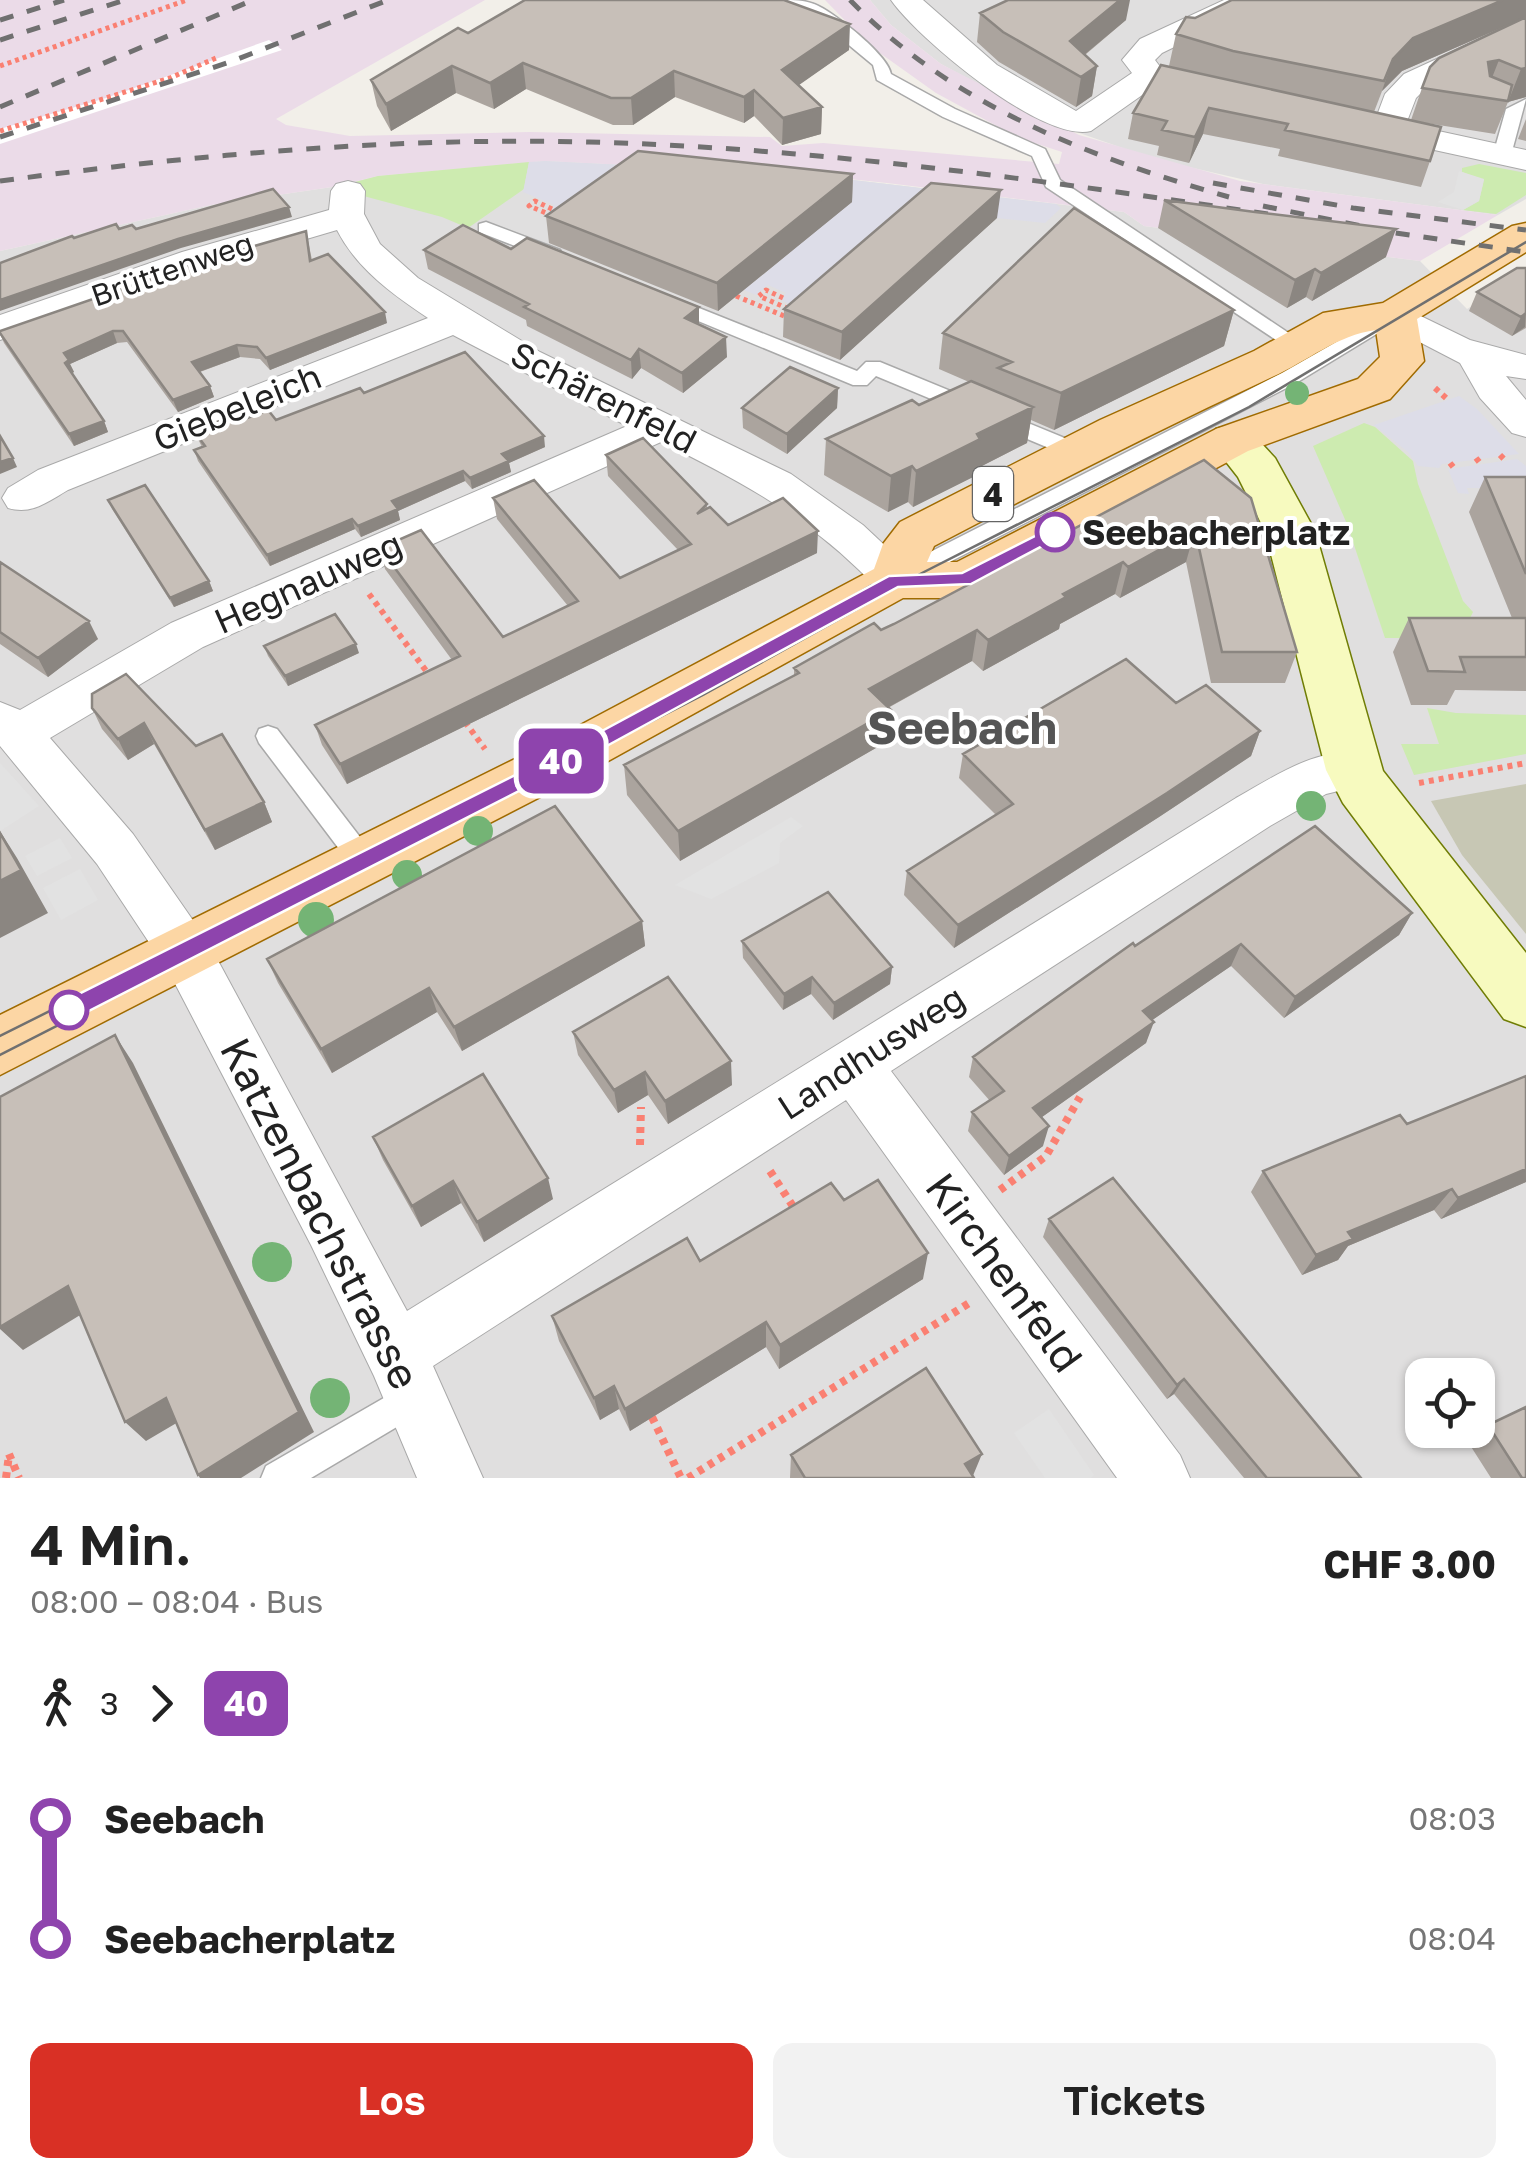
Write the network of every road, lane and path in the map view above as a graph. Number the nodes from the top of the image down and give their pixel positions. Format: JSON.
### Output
{"nodes":[{"id":1,"x":187,"y":0,"type":"edge"},
{"id":2,"x":790,"y":0,"type":"edge"},
{"id":3,"x":906,"y":0,"type":"edge"},
{"id":4,"x":1248,"y":0,"type":"edge"},
{"id":5,"x":1526,"y":28,"type":"edge"},
{"id":6,"x":216,"y":58,"type":"dead end"},
{"id":7,"x":0,"y":66,"type":"edge"},
{"id":8,"x":1150,"y":75,"type":"junction"},
{"id":9,"x":1254,"y":102,"type":"edge"},
{"id":10,"x":1512,"y":108,"type":"edge"},
{"id":11,"x":1350,"y":122,"type":"edge"},
{"id":12,"x":0,"y":130,"type":"edge"},
{"id":13,"x":1388,"y":130,"type":"junction"},
{"id":14,"x":1514,"y":157,"type":"edge"},
{"id":15,"x":348,"y":203,"type":"joint"},
{"id":16,"x":552,"y":209,"type":"edge"},
{"id":17,"x":562,"y":220,"type":"edge"},
{"id":18,"x":486,"y":228,"type":"dead end"},
{"id":19,"x":1526,"y":234,"type":"edge"},
{"id":20,"x":564,"y":259,"type":"edge"},
{"id":21,"x":642,"y":291,"type":"edge"},
{"id":22,"x":736,"y":296,"type":"edge"},
{"id":23,"x":782,"y":298,"type":"dead end"},
{"id":24,"x":794,"y":311,"type":"edge"},
{"id":25,"x":1394,"y":314,"type":"junction"},
{"id":26,"x":454,"y":322,"type":"junction"},
{"id":27,"x":799,"y":324,"type":"edge"},
{"id":28,"x":0,"y":328,"type":"edge"},
{"id":29,"x":1311,"y":347,"type":"junction"},
{"id":30,"x":1476,"y":358,"type":"junction"},
{"id":31,"x":1526,"y":367,"type":"edge"},
{"id":32,"x":1435,"y":388,"type":"dead end"},
{"id":33,"x":1446,"y":398,"type":"dead end"},
{"id":34,"x":1324,"y":406,"type":"junction"},
{"id":35,"x":1207,"y":421,"type":"junction"},
{"id":36,"x":1526,"y":424,"type":"edge"},
{"id":37,"x":662,"y":426,"type":"junction"},
{"id":38,"x":1076,"y":451,"type":"junction"},
{"id":39,"x":23,"y":498,"type":"dead end"},
{"id":40,"x":348,"y":565,"type":"junction"},
{"id":41,"x":895,"y":580,"type":"junction"},
{"id":42,"x":439,"y":688,"type":"edge"},
{"id":43,"x":462,"y":718,"type":"edge"},
{"id":44,"x":9,"y":727,"type":"edge"},
{"id":45,"x":268,"y":736,"type":"dead end"},
{"id":46,"x":485,"y":749,"type":"dead end"},
{"id":47,"x":1526,"y":764,"type":"edge"},
{"id":48,"x":1354,"y":770,"type":"junction"},
{"id":49,"x":1410,"y":785,"type":"dead end"},
{"id":50,"x":364,"y":862,"type":"junction"},
{"id":51,"x":185,"y":952,"type":"junction"},
{"id":52,"x":1526,"y":1000,"type":"edge"},
{"id":53,"x":0,"y":1046,"type":"edge"},
{"id":54,"x":853,"y":1065,"type":"junction"},
{"id":55,"x":1080,"y":1097,"type":"edge"},
{"id":56,"x":640,"y":1107,"type":"edge"},
{"id":57,"x":640,"y":1147,"type":"dead end"},
{"id":58,"x":765,"y":1164,"type":"dead end"},
{"id":59,"x":993,"y":1194,"type":"dead end"},
{"id":60,"x":806,"y":1224,"type":"edge"},
{"id":61,"x":987,"y":1292,"type":"dead end"},
{"id":62,"x":406,"y":1376,"type":"junction"},
{"id":63,"x":652,"y":1418,"type":"edge"},
{"id":64,"x":6,"y":1478,"type":"edge"},
{"id":65,"x":19,"y":1478,"type":"edge"},
{"id":66,"x":278,"y":1478,"type":"edge"},
{"id":67,"x":450,"y":1478,"type":"edge"},
{"id":68,"x":684,"y":1478,"type":"edge"},
{"id":69,"x":1157,"y":1478,"type":"edge"}],
"edges":[{"from":1,"to":7,"type":"path"},
{"from":2,"to":29,"type":"lane"},
{"from":3,"to":8,"type":"street"},
{"from":4,"to":8,"type":"street"},
{"from":5,"to":13,"type":"street"},
{"from":6,"to":12,"type":"path"},
{"from":8,"to":9,"type":"street"},
{"from":10,"to":14,"type":"lane"},
{"from":11,"to":13,"type":"street"},
{"from":13,"to":14,"type":"street"},
{"from":15,"to":26,"type":"street","name":"Schärenfeld"},
{"from":15,"to":28,"type":"street","name":"Brüttenweg"},
{"from":16,"to":17,"type":"path"},
{"from":18,"to":20,"type":"lane"},
{"from":19,"to":25,"type":"main road","number":"4"},
{"from":21,"to":38,"type":"lane"},
{"from":22,"to":27,"type":"path"},
{"from":23,"to":24,"type":"path"},
{"from":25,"to":29,"type":"main road","number":"4"},
{"from":25,"to":30,"type":"street"},
{"from":25,"to":34,"type":"main road","number":"4"},
{"from":26,"to":37,"type":"street","name":"Schärenfeld"},
{"from":26,"to":39,"type":"street","name":"Giebeleich"},
{"from":29,"to":34,"type":"main road"},
{"from":29,"to":35,"type":"main road","number":"4"},
{"from":30,"to":31,"type":"street"},
{"from":30,"to":36,"type":"street"},
{"from":32,"to":33,"type":"path"},
{"from":34,"to":35,"type":"main road","number":"4"},
{"from":35,"to":38,"type":"main road","number":"4"},
{"from":35,"to":41,"type":"main road","number":"4"},
{"from":35,"to":48,"type":"street"},
{"from":37,"to":40,"type":"street","name":"Hegnauweg"},
{"from":37,"to":41,"type":"street","name":"Schärenfeld"},
{"from":38,"to":41,"type":"main road","number":"4"},
{"from":40,"to":42,"type":"path"},
{"from":40,"to":44,"type":"street","name":"Hegnauweg"},
{"from":41,"to":50,"type":"main road","number":"4"},
{"from":43,"to":46,"type":"path"},
{"from":44,"to":51,"type":"street","name":"Katzenbachstrasse"},
{"from":45,"to":50,"type":"lane"},
{"from":47,"to":49,"type":"path"},
{"from":48,"to":52,"type":"street"},
{"from":48,"to":54,"type":"street","name":"Landhusweg"},
{"from":50,"to":51,"type":"main road","number":"4"},
{"from":51,"to":53,"type":"main road","number":"4"},
{"from":51,"to":62,"type":"street","name":"Katzenbachstrasse"},
{"from":54,"to":62,"type":"street","name":"Landhusweg"},
{"from":54,"to":69,"type":"street","name":"Kirchenfeld"},
{"from":55,"to":59,"type":"path"},
{"from":56,"to":57,"type":"path"},
{"from":58,"to":60,"type":"path"},
{"from":61,"to":68,"type":"path"},
{"from":62,"to":66,"type":"lane","name":"Landhusweg"},
{"from":62,"to":67,"type":"street","name":"Katzenbachstrasse"},
{"from":63,"to":68,"type":"path"},
{"from":64,"to":65,"type":"path"}]}
